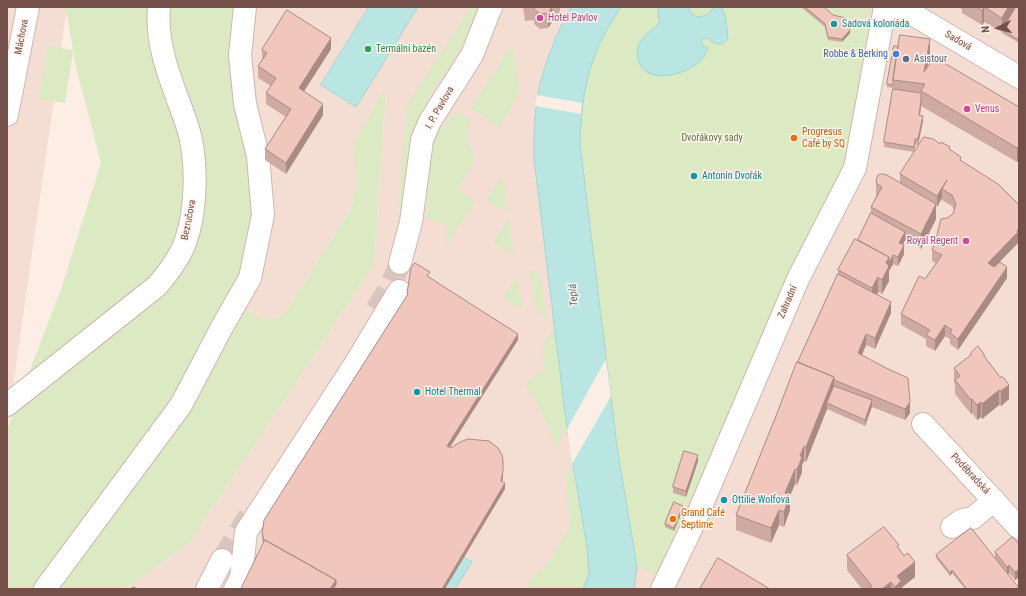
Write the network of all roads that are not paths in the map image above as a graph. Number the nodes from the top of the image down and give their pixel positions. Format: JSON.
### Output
{"nodes":[{"id":1,"x":28,"y":7,"type":"edge"},
{"id":2,"x":159,"y":7,"type":"edge"},
{"id":3,"x":245,"y":7,"type":"edge"},
{"id":4,"x":491,"y":7,"type":"edge"},
{"id":5,"x":885,"y":7,"type":"edge"},
{"id":6,"x":895,"y":7,"type":"edge"},
{"id":7,"x":1019,"y":77,"type":"edge"},
{"id":8,"x":7,"y":115,"type":"edge"},
{"id":9,"x":400,"y":263,"type":"tunnel mouth"},
{"id":10,"x":399,"y":292,"type":"dead end"},
{"id":11,"x":7,"y":404,"type":"edge"},
{"id":12,"x":923,"y":424,"type":"dead end"},
{"id":13,"x":994,"y":500,"type":"junction"},
{"id":14,"x":1018,"y":526,"type":"edge"},
{"id":15,"x":952,"y":527,"type":"dead end"},
{"id":16,"x":222,"y":560,"type":"tunnel mouth"},
{"id":17,"x":45,"y":589,"type":"edge"},
{"id":18,"x":207,"y":589,"type":"edge"},
{"id":19,"x":235,"y":589,"type":"edge"},
{"id":20,"x":662,"y":589,"type":"edge"}],
"edges":[{"from":1,"to":8,"type":"street","name":"Máchova"},
{"from":2,"to":11,"type":"street","name":"Bezručova"},
{"from":3,"to":17,"type":"street"},
{"from":4,"to":9,"type":"street","name":"I. P. Pavlova"},
{"from":5,"to":20,"type":"street","name":"Zahradní"},
{"from":6,"to":7,"type":"street","name":"Sadová"},
{"from":10,"to":19,"type":"street"},
{"from":12,"to":13,"type":"street","name":"Poděbradská"},
{"from":13,"to":14,"type":"street","name":"Poděbradská"},
{"from":13,"to":15,"type":"street"},
{"from":16,"to":18,"type":"street"}]}
